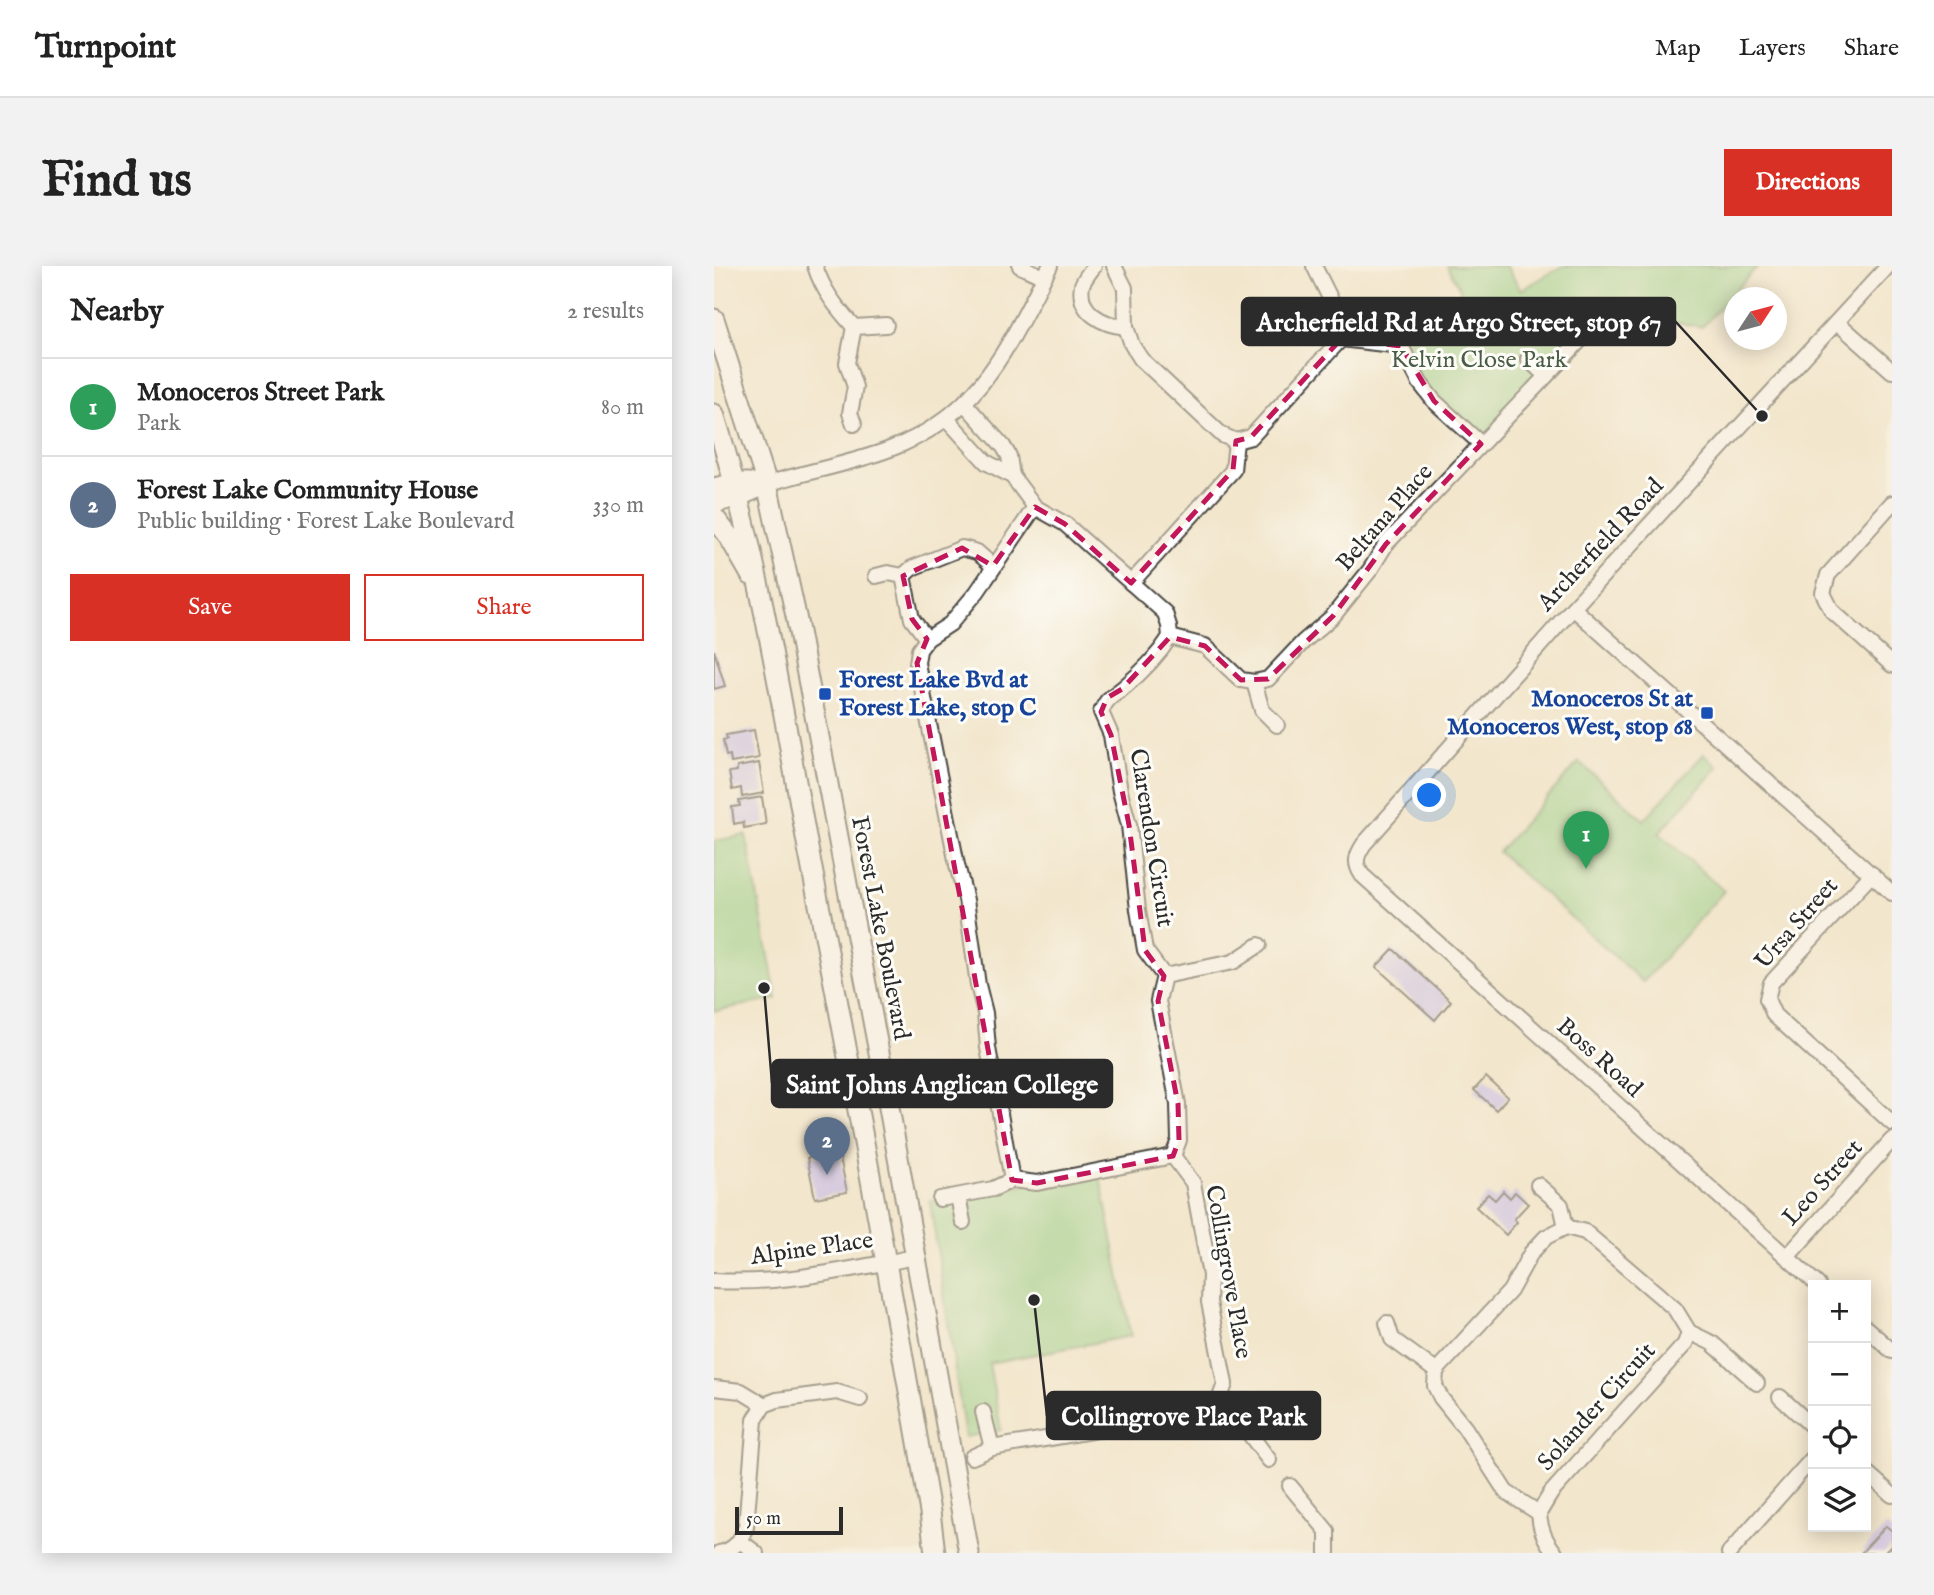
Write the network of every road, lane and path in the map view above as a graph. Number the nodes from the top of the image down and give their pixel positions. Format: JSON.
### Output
{"nodes":[{"id":1,"x":815,"y":266,"type":"edge"},
{"id":2,"x":1020,"y":266,"type":"edge"},
{"id":3,"x":1094,"y":266,"type":"edge"},
{"id":4,"x":1114,"y":266,"type":"edge"},
{"id":5,"x":1314,"y":266,"type":"edge"},
{"id":6,"x":1888,"y":266,"type":"edge"},
{"id":7,"x":1047,"y":272,"type":"edge"},
{"id":8,"x":1453,"y":307,"type":"dead end"},
{"id":9,"x":1609,"y":310,"type":"dead end"},
{"id":10,"x":714,"y":319,"type":"edge"},
{"id":11,"x":1837,"y":322,"type":"junction"},
{"id":12,"x":886,"y":325,"type":"dead end"},
{"id":13,"x":854,"y":327,"type":"junction"},
{"id":14,"x":1126,"y":327,"type":"junction"},
{"id":15,"x":1341,"y":339,"type":"junction"},
{"id":16,"x":1401,"y":346,"type":"junction"},
{"id":17,"x":1528,"y":359,"type":"dead end"},
{"id":18,"x":1892,"y":372,"type":"edge"},
{"id":19,"x":1546,"y":376,"type":"junction"},
{"id":20,"x":965,"y":404,"type":"junction"},
{"id":21,"x":714,"y":414,"type":"edge"},
{"id":22,"x":947,"y":419,"type":"junction"},
{"id":23,"x":854,"y":425,"type":"dead end"},
{"id":24,"x":1236,"y":441,"type":"junction"},
{"id":25,"x":1481,"y":444,"type":"junction"},
{"id":26,"x":725,"y":449,"type":"junction"},
{"id":27,"x":714,"y":466,"type":"edge"},
{"id":28,"x":1012,"y":476,"type":"junction"},
{"id":29,"x":767,"y":484,"type":"junction"},
{"id":30,"x":714,"y":488,"type":"edge"},
{"id":31,"x":737,"y":489,"type":"junction"},
{"id":32,"x":714,"y":503,"type":"edge"},
{"id":33,"x":1892,"y":503,"type":"edge"},
{"id":34,"x":1035,"y":507,"type":"junction"},
{"id":35,"x":714,"y":517,"type":"edge"},
{"id":36,"x":993,"y":566,"type":"junction"},
{"id":37,"x":876,"y":576,"type":"dead end"},
{"id":38,"x":903,"y":576,"type":"junction"},
{"id":39,"x":1131,"y":583,"type":"junction"},
{"id":40,"x":761,"y":594,"type":"junction"},
{"id":41,"x":1573,"y":608,"type":"junction"},
{"id":42,"x":1170,"y":637,"type":"junction"},
{"id":43,"x":927,"y":639,"type":"junction"},
{"id":44,"x":1892,"y":665,"type":"edge"},
{"id":45,"x":1254,"y":682,"type":"junction"},
{"id":46,"x":1277,"y":725,"type":"dead end"},
{"id":47,"x":1356,"y":861,"type":"joint"},
{"id":48,"x":1871,"y":874,"type":"junction"},
{"id":49,"x":1892,"y":893,"type":"edge"},
{"id":50,"x":1259,"y":946,"type":"dead end"},
{"id":51,"x":1164,"y":976,"type":"junction"},
{"id":52,"x":1892,"y":1123,"type":"edge"},
{"id":53,"x":1892,"y":1140,"type":"edge"},
{"id":54,"x":1172,"y":1156,"type":"junction"},
{"id":55,"x":1012,"y":1180,"type":"junction"},
{"id":56,"x":1538,"y":1185,"type":"dead end"},
{"id":57,"x":958,"y":1196,"type":"junction"},
{"id":58,"x":940,"y":1199,"type":"dead end"},
{"id":59,"x":963,"y":1222,"type":"dead end"},
{"id":60,"x":1566,"y":1227,"type":"junction"},
{"id":61,"x":916,"y":1257,"type":"junction"},
{"id":62,"x":1787,"y":1257,"type":"junction"},
{"id":63,"x":887,"y":1262,"type":"junction"},
{"id":64,"x":1812,"y":1280,"type":"edge"},
{"id":65,"x":714,"y":1281,"type":"edge"},
{"id":66,"x":1387,"y":1323,"type":"dead end"},
{"id":67,"x":1689,"y":1332,"type":"junction"},
{"id":68,"x":1871,"y":1332,"type":"edge"},
{"id":69,"x":1892,"y":1351,"type":"edge"},
{"id":70,"x":1436,"y":1371,"type":"junction"},
{"id":71,"x":1756,"y":1383,"type":"dead end"},
{"id":72,"x":714,"y":1388,"type":"edge"},
{"id":73,"x":1780,"y":1397,"type":"dead end"},
{"id":74,"x":860,"y":1399,"type":"dead end"},
{"id":75,"x":1219,"y":1400,"type":"junction"},
{"id":76,"x":764,"y":1405,"type":"junction"},
{"id":77,"x":983,"y":1412,"type":"dead end"},
{"id":78,"x":1808,"y":1422,"type":"edge"},
{"id":79,"x":992,"y":1448,"type":"junction"},
{"id":80,"x":972,"y":1457,"type":"dead end"},
{"id":81,"x":1269,"y":1460,"type":"dead end"},
{"id":82,"x":1808,"y":1464,"type":"edge"},
{"id":83,"x":1871,"y":1477,"type":"edge"},
{"id":84,"x":1290,"y":1486,"type":"dead end"},
{"id":85,"x":1891,"y":1495,"type":"edge"},
{"id":86,"x":1539,"y":1513,"type":"junction"},
{"id":87,"x":740,"y":1541,"type":"junction"},
{"id":88,"x":719,"y":1553,"type":"edge"},
{"id":89,"x":755,"y":1553,"type":"edge"},
{"id":90,"x":935,"y":1553,"type":"edge"},
{"id":91,"x":969,"y":1553,"type":"edge"},
{"id":92,"x":1327,"y":1553,"type":"edge"},
{"id":93,"x":1555,"y":1553,"type":"edge"},
{"id":94,"x":1729,"y":1553,"type":"edge"}],
"edges":[{"from":1,"to":13,"type":"street"},
{"from":2,"to":7,"type":"street"},
{"from":3,"to":14,"type":"street"},
{"from":4,"to":14,"type":"street"},
{"from":5,"to":15,"type":"street"},
{"from":6,"to":11,"type":"street","name":"Archerfield Road"},
{"from":7,"to":20,"type":"street"},
{"from":8,"to":16,"type":"street"},
{"from":9,"to":19,"type":"street","name":"Beltana Place"},
{"from":10,"to":29,"type":"main road","name":"Forest Lake Boulevard"},
{"from":11,"to":18,"type":"street"},
{"from":11,"to":41,"type":"street","name":"Archerfield Road"},
{"from":12,"to":13,"type":"street"},
{"from":13,"to":23,"type":"street"},
{"from":14,"to":24,"type":"street"},
{"from":15,"to":16,"type":"street"},
{"from":15,"to":24,"type":"street"},
{"from":16,"to":25,"type":"street"},
{"from":17,"to":19,"type":"street"},
{"from":19,"to":25,"type":"street","name":"Beltana Place"},
{"from":20,"to":22,"type":"street"},
{"from":20,"to":28,"type":"street"},
{"from":21,"to":26,"type":"main road"},
{"from":22,"to":28,"type":"street"},
{"from":22,"to":29,"type":"street"},
{"from":24,"to":39,"type":"street"},
{"from":25,"to":45,"type":"street","name":"Beltana Place"},
{"from":26,"to":27,"type":"main road"},
{"from":26,"to":31,"type":"main road"},
{"from":28,"to":34,"type":"street"},
{"from":29,"to":31,"type":"main road"},
{"from":29,"to":61,"type":"main road","name":"Forest Lake Boulevard"},
{"from":30,"to":31,"type":"main road"},
{"from":31,"to":32,"type":"main road"},
{"from":31,"to":40,"type":"main road"},
{"from":33,"to":44,"type":"street"},
{"from":34,"to":36,"type":"street"},
{"from":34,"to":39,"type":"street"},
{"from":35,"to":40,"type":"main road"},
{"from":36,"to":38,"type":"street"},
{"from":36,"to":43,"type":"street"},
{"from":37,"to":38,"type":"street"},
{"from":38,"to":43,"type":"street"},
{"from":39,"to":42,"type":"street"},
{"from":40,"to":63,"type":"main road"},
{"from":41,"to":47,"type":"street","name":"Archerfield Road"},
{"from":41,"to":48,"type":"street"},
{"from":42,"to":45,"type":"street"},
{"from":42,"to":51,"type":"street","name":"Clarendon Circuit"},
{"from":43,"to":55,"type":"street"},
{"from":45,"to":46,"type":"street"},
{"from":47,"to":62,"type":"street","name":"Boss Road"},
{"from":48,"to":49,"type":"street"},
{"from":48,"to":52,"type":"street","name":"Ursa Street"},
{"from":50,"to":51,"type":"street"},
{"from":51,"to":54,"type":"street"},
{"from":53,"to":62,"type":"street","name":"Leo Street"},
{"from":54,"to":55,"type":"street"},
{"from":54,"to":75,"type":"street","name":"Collingrove Place"},
{"from":55,"to":57,"type":"street"},
{"from":56,"to":60,"type":"street"},
{"from":57,"to":58,"type":"street"},
{"from":57,"to":59,"type":"street"},
{"from":60,"to":67,"type":"street","name":"Solander Circuit"},
{"from":60,"to":70,"type":"street"},
{"from":61,"to":63,"type":"street","name":"Alpine Place"},
{"from":61,"to":91,"type":"main road","name":"Forest Lake Boulevard"},
{"from":62,"to":64,"type":"street","name":"Boss Road"},
{"from":63,"to":65,"type":"street","name":"Alpine Place"},
{"from":63,"to":90,"type":"main road"},
{"from":66,"to":70,"type":"street"},
{"from":67,"to":71,"type":"street","name":"Solander Circuit"},
{"from":67,"to":86,"type":"street","name":"Solander Circuit"},
{"from":68,"to":69,"type":"street"},
{"from":70,"to":86,"type":"street"},
{"from":72,"to":76,"type":"street"},
{"from":73,"to":78,"type":"street"},
{"from":74,"to":76,"type":"street"},
{"from":75,"to":79,"type":"street"},
{"from":75,"to":81,"type":"street"},
{"from":76,"to":87,"type":"street"},
{"from":77,"to":79,"type":"street"},
{"from":79,"to":80,"type":"street"},
{"from":82,"to":94,"type":"street"},
{"from":83,"to":85,"type":"street"},
{"from":84,"to":92,"type":"street"},
{"from":86,"to":93,"type":"street"},
{"from":87,"to":88,"type":"street"},
{"from":87,"to":89,"type":"street"}]}
